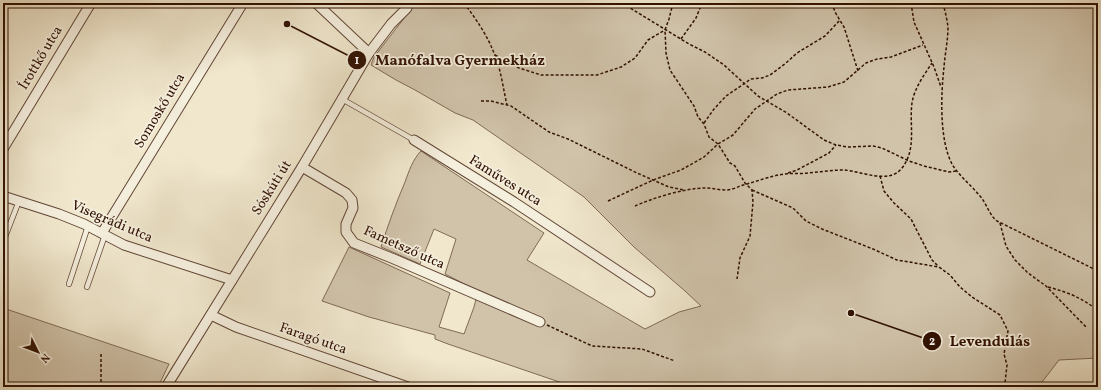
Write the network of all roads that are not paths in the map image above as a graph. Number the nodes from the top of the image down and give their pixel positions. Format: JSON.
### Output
{"nodes":[{"id":1,"x":91,"y":3,"type":"edge"},
{"id":2,"x":243,"y":3,"type":"edge"},
{"id":3,"x":316,"y":3,"type":"edge"},
{"id":4,"x":407,"y":8,"type":"dead end"},
{"id":5,"x":369,"y":53,"type":"junction"},
{"id":6,"x":342,"y":99,"type":"junction"},
{"id":7,"x":414,"y":140,"type":"joint"},
{"id":8,"x":3,"y":149,"type":"edge"},
{"id":9,"x":302,"y":167,"type":"junction"},
{"id":10,"x":3,"y":196,"type":"edge"},
{"id":11,"x":19,"y":201,"type":"junction"},
{"id":12,"x":88,"y":226,"type":"junction"},
{"id":13,"x":104,"y":234,"type":"junction"},
{"id":14,"x":3,"y":242,"type":"edge"},
{"id":15,"x":232,"y":280,"type":"junction"},
{"id":16,"x":69,"y":284,"type":"dead end"},
{"id":17,"x":87,"y":287,"type":"dead end"},
{"id":18,"x":650,"y":292,"type":"dead end"},
{"id":19,"x":211,"y":315,"type":"junction"},
{"id":20,"x":540,"y":322,"type":"road end"},
{"id":21,"x":166,"y":387,"type":"edge"},
{"id":22,"x":408,"y":387,"type":"edge"}],
"edges":[{"from":1,"to":8,"type":"street","name":"Írottkő utca"},
{"from":2,"to":13,"type":"street","name":"Somoskő utca"},
{"from":3,"to":5,"type":"street"},
{"from":4,"to":5,"type":"street","name":"Sóskúti út"},
{"from":5,"to":6,"type":"street","name":"Sóskúti út"},
{"from":6,"to":7,"type":"lane","name":"Faműves utca"},
{"from":6,"to":9,"type":"street","name":"Sóskúti út"},
{"from":7,"to":18,"type":"street","name":"Faműves utca"},
{"from":9,"to":15,"type":"street","name":"Sóskúti út"},
{"from":9,"to":20,"type":"street","name":"Fametsző utca"},
{"from":10,"to":11,"type":"street","name":"Visegrádi utca"},
{"from":11,"to":12,"type":"street","name":"Visegrádi utca"},
{"from":11,"to":14,"type":"lane"},
{"from":12,"to":13,"type":"street","name":"Visegrádi utca"},
{"from":12,"to":16,"type":"lane"},
{"from":13,"to":15,"type":"street","name":"Visegrádi utca"},
{"from":13,"to":17,"type":"lane"},
{"from":15,"to":19,"type":"street","name":"Sóskúti út"},
{"from":19,"to":21,"type":"street","name":"Sóskúti út"},
{"from":19,"to":22,"type":"street","name":"Faragó utca"}]}
